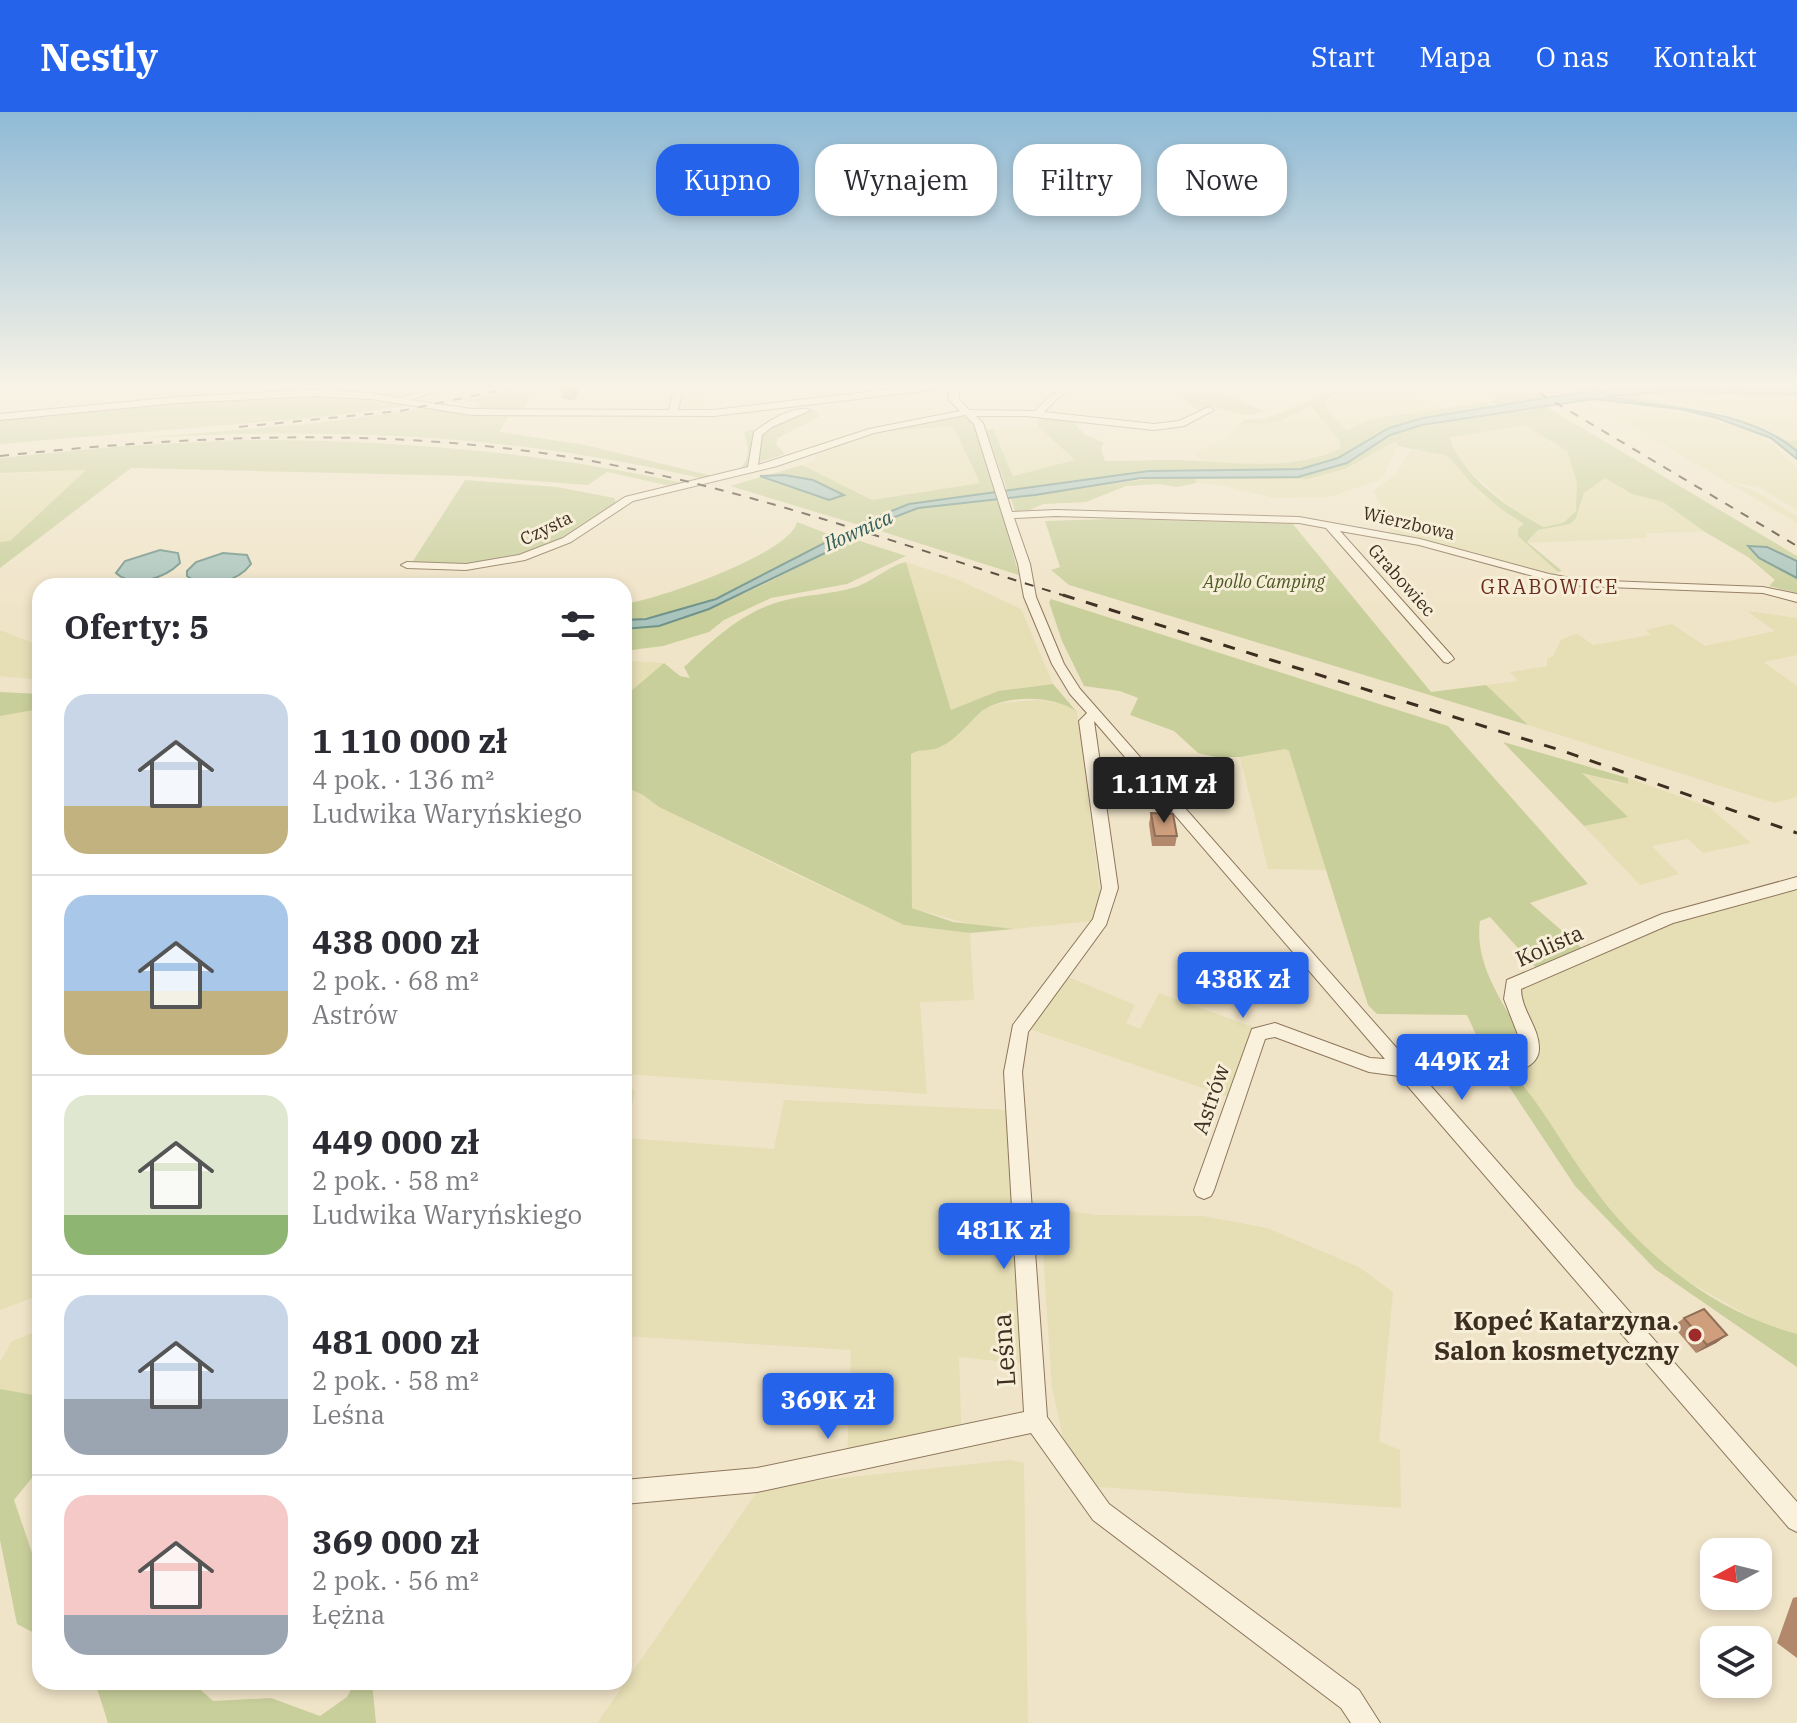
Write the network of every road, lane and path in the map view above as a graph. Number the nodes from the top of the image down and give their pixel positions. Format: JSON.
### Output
{"nodes":[{"id":1,"x":754,"y":459,"type":"edge"},
{"id":2,"x":782,"y":459,"type":"edge"},
{"id":3,"x":990,"y":459,"type":"edge"},
{"id":4,"x":753,"y":469,"type":"junction"},
{"id":5,"x":1007,"y":509,"type":"junction"},
{"id":6,"x":1329,"y":525,"type":"junction"},
{"id":7,"x":407,"y":565,"type":"dead end"},
{"id":8,"x":1797,"y":598,"type":"edge"},
{"id":9,"x":1448,"y":659,"type":"dead end"},
{"id":10,"x":1094,"y":713,"type":"junction"},
{"id":11,"x":1797,"y":883,"type":"edge"},
{"id":12,"x":1405,"y":1069,"type":"junction"},
{"id":13,"x":1204,"y":1190,"type":"dead end"},
{"id":14,"x":1036,"y":1421,"type":"junction"},
{"id":15,"x":632,"y":1491,"type":"edge"},
{"id":16,"x":1797,"y":1520,"type":"edge"},
{"id":17,"x":1367,"y":1723,"type":"edge"}],
"edges":[{"from":1,"to":4,"type":"street"},
{"from":2,"to":4,"type":"street","name":"Czysta"},
{"from":3,"to":5,"type":"street"},
{"from":4,"to":7,"type":"street","name":"Czysta"},
{"from":5,"to":6,"type":"street","name":"Wierzbowa"},
{"from":5,"to":10,"type":"street"},
{"from":6,"to":8,"type":"street","name":"Wierzbowa"},
{"from":6,"to":9,"type":"street","name":"Grabowiec"},
{"from":10,"to":12,"type":"street"},
{"from":10,"to":14,"type":"street","name":"Leśna"},
{"from":11,"to":12,"type":"street","name":"Kolista"},
{"from":12,"to":13,"type":"street","name":"Astrów"},
{"from":12,"to":16,"type":"street"},
{"from":14,"to":15,"type":"street"},
{"from":14,"to":17,"type":"street"}]}
